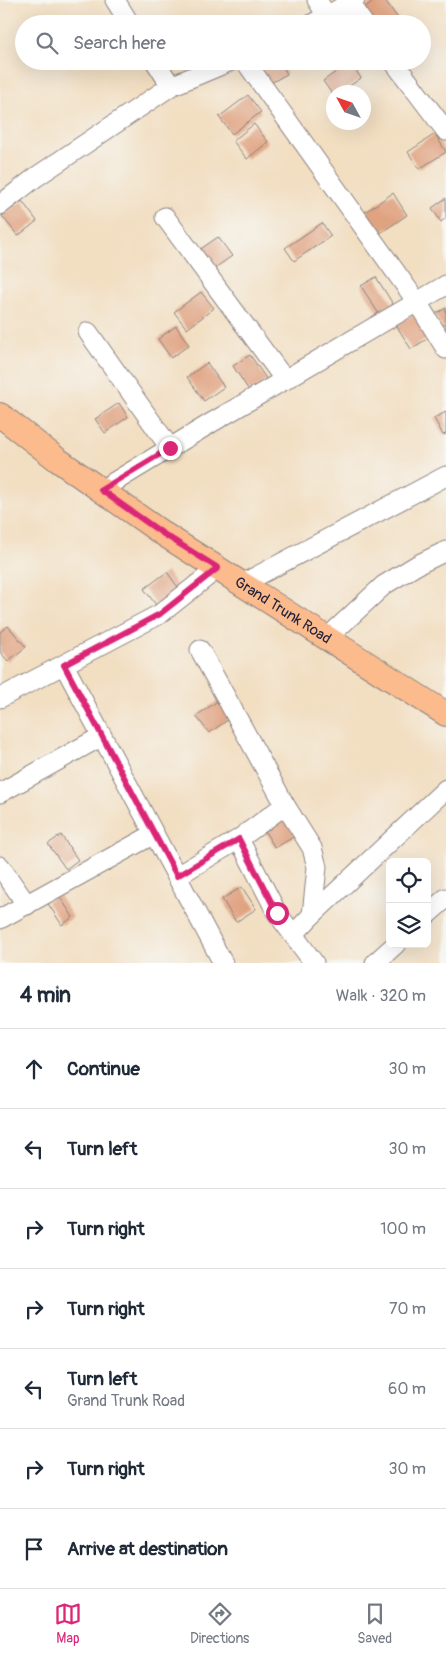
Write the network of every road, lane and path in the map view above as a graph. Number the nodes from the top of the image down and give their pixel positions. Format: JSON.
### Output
{"nodes":[{"id":1,"x":115,"y":0,"type":"edge"},
{"id":2,"x":352,"y":2,"type":"edge"},
{"id":3,"x":319,"y":13,"type":"edge"},
{"id":4,"x":124,"y":15,"type":"edge"},
{"id":5,"x":359,"y":15,"type":"edge"},
{"id":6,"x":161,"y":70,"type":"edge"},
{"id":7,"x":209,"y":70,"type":"edge"},
{"id":8,"x":251,"y":70,"type":"edge"},
{"id":9,"x":400,"y":70,"type":"edge"},
{"id":10,"x":171,"y":86,"type":"junction"},
{"id":11,"x":446,"y":131,"type":"edge"},
{"id":12,"x":0,"y":205,"type":"edge"},
{"id":13,"x":165,"y":217,"type":"dead end"},
{"id":14,"x":446,"y":285,"type":"edge"},
{"id":15,"x":417,"y":302,"type":"junction"},
{"id":16,"x":88,"y":332,"type":"dead end"},
{"id":17,"x":446,"y":349,"type":"edge"},
{"id":18,"x":285,"y":380,"type":"junction"},
{"id":19,"x":0,"y":415,"type":"edge"},
{"id":20,"x":170,"y":448,"type":"junction"},
{"id":21,"x":446,"y":476,"type":"edge"},
{"id":22,"x":101,"y":490,"type":"junction"},
{"id":23,"x":446,"y":551,"type":"edge"},
{"id":24,"x":218,"y":568,"type":"junction"},
{"id":25,"x":242,"y":584,"type":"junction"},
{"id":26,"x":327,"y":638,"type":"junction"},
{"id":27,"x":200,"y":650,"type":"dead end"},
{"id":28,"x":64,"y":665,"type":"junction"},
{"id":29,"x":0,"y":697,"type":"edge"},
{"id":30,"x":446,"y":714,"type":"edge"},
{"id":31,"x":102,"y":736,"type":"junction"},
{"id":32,"x":446,"y":789,"type":"edge"},
{"id":33,"x":0,"y":793,"type":"edge"},
{"id":34,"x":285,"y":805,"type":"junction"},
{"id":35,"x":154,"y":834,"type":"junction"},
{"id":36,"x":239,"y":839,"type":"junction"},
{"id":37,"x":0,"y":866,"type":"edge"},
{"id":38,"x":177,"y":876,"type":"junction"},
{"id":39,"x":446,"y":898,"type":"edge"},
{"id":40,"x":26,"y":905,"type":"junction"},
{"id":41,"x":431,"y":911,"type":"edge"},
{"id":42,"x":312,"y":914,"type":"junction"},
{"id":43,"x":0,"y":919,"type":"edge"},
{"id":44,"x":293,"y":935,"type":"junction"},
{"id":45,"x":392,"y":948,"type":"edge"},
{"id":46,"x":223,"y":963,"type":"edge"},
{"id":47,"x":314,"y":963,"type":"edge"},
{"id":48,"x":375,"y":963,"type":"edge"}],
"edges":[{"from":1,"to":4,"type":"street"},
{"from":2,"to":3,"type":"street"},
{"from":2,"to":5,"type":"street"},
{"from":6,"to":10,"type":"street"},
{"from":7,"to":10,"type":"street"},
{"from":8,"to":15,"type":"street"},
{"from":9,"to":11,"type":"street"},
{"from":10,"to":12,"type":"street"},
{"from":13,"to":18,"type":"street"},
{"from":14,"to":15,"type":"street"},
{"from":15,"to":17,"type":"street"},
{"from":15,"to":18,"type":"street"},
{"from":16,"to":20,"type":"street"},
{"from":18,"to":20,"type":"street"},
{"from":19,"to":22,"type":"main road","name":"Grand Trunk Road"},
{"from":20,"to":22,"type":"street"},
{"from":21,"to":25,"type":"street"},
{"from":22,"to":24,"type":"main road","name":"Grand Trunk Road"},
{"from":23,"to":26,"type":"street"},
{"from":24,"to":25,"type":"main road","name":"Grand Trunk Road"},
{"from":24,"to":28,"type":"street"},
{"from":25,"to":26,"type":"main road","name":"Grand Trunk Road"},
{"from":26,"to":30,"type":"main road","name":"Grand Trunk Road"},
{"from":27,"to":34,"type":"street"},
{"from":28,"to":29,"type":"street"},
{"from":28,"to":31,"type":"street"},
{"from":31,"to":33,"type":"street"},
{"from":31,"to":35,"type":"street"},
{"from":32,"to":42,"type":"street"},
{"from":34,"to":36,"type":"street"},
{"from":34,"to":42,"type":"street"},
{"from":35,"to":38,"type":"street"},
{"from":35,"to":40,"type":"street"},
{"from":36,"to":38,"type":"street"},
{"from":36,"to":44,"type":"street"},
{"from":37,"to":40,"type":"street"},
{"from":38,"to":46,"type":"street"},
{"from":39,"to":41,"type":"street"},
{"from":40,"to":43,"type":"street"},
{"from":42,"to":44,"type":"street"},
{"from":44,"to":47,"type":"street"},
{"from":45,"to":48,"type":"street"}]}
